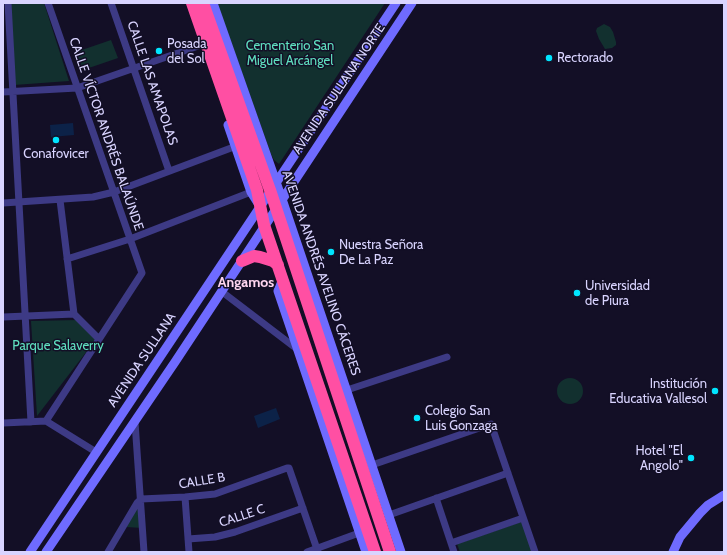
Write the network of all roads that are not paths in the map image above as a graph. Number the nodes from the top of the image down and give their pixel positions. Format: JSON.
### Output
{"nodes":[{"id":1,"x":8,"y":3,"type":"edge"},
{"id":2,"x":48,"y":3,"type":"edge"},
{"id":3,"x":111,"y":3,"type":"edge"},
{"id":4,"x":186,"y":3,"type":"edge"},
{"id":5,"x":192,"y":3,"type":"edge"},
{"id":6,"x":204,"y":3,"type":"edge"},
{"id":7,"x":214,"y":3,"type":"edge"},
{"id":8,"x":396,"y":3,"type":"edge"},
{"id":9,"x":412,"y":3,"type":"edge"},
{"id":10,"x":201,"y":45,"type":"junction"},
{"id":11,"x":134,"y":68,"type":"junction"},
{"id":12,"x":77,"y":88,"type":"junction"},
{"id":13,"x":3,"y":92,"type":"edge"},
{"id":14,"x":13,"y":92,"type":"junction"},
{"id":15,"x":239,"y":145,"type":"junction"},
{"id":16,"x":169,"y":171,"type":"junction"},
{"id":17,"x":273,"y":186,"type":"junction"},
{"id":18,"x":114,"y":192,"type":"junction"},
{"id":19,"x":251,"y":192,"type":"junction"},
{"id":20,"x":60,"y":200,"type":"junction"},
{"id":21,"x":19,"y":202,"type":"junction"},
{"id":22,"x":3,"y":203,"type":"edge"},
{"id":23,"x":279,"y":204,"type":"junction"},
{"id":24,"x":261,"y":207,"type":"junction"},
{"id":25,"x":264,"y":225,"type":"junction"},
{"id":26,"x":244,"y":232,"type":"junction"},
{"id":27,"x":256,"y":238,"type":"junction"},
{"id":28,"x":130,"y":239,"type":"junction"},
{"id":29,"x":67,"y":259,"type":"junction"},
{"id":30,"x":242,"y":261,"type":"junction"},
{"id":31,"x":278,"y":265,"type":"junction"},
{"id":32,"x":283,"y":279,"type":"junction"},
{"id":33,"x":221,"y":291,"type":"junction"},
{"id":34,"x":74,"y":314,"type":"junction"},
{"id":35,"x":25,"y":316,"type":"junction"},
{"id":36,"x":3,"y":317,"type":"edge"},
{"id":37,"x":99,"y":339,"type":"junction"},
{"id":38,"x":297,"y":349,"type":"junction"},
{"id":39,"x":447,"y":357,"type":"dead end"},
{"id":40,"x":347,"y":390,"type":"junction"},
{"id":41,"x":123,"y":411,"type":"junction"},
{"id":42,"x":46,"y":421,"type":"junction"},
{"id":43,"x":31,"y":422,"type":"junction"},
{"id":44,"x":135,"y":422,"type":"junction"},
{"id":45,"x":3,"y":423,"type":"edge"},
{"id":46,"x":96,"y":452,"type":"junction"},
{"id":47,"x":372,"y":465,"type":"junction"},
{"id":48,"x":508,"y":473,"type":"junction"},
{"id":49,"x":724,"y":495,"type":"edge"},
{"id":50,"x":185,"y":497,"type":"junction"},
{"id":51,"x":436,"y":498,"type":"junction"},
{"id":52,"x":140,"y":499,"type":"junction"},
{"id":53,"x":303,"y":508,"type":"junction"},
{"id":54,"x":389,"y":515,"type":"junction"},
{"id":55,"x":523,"y":518,"type":"junction"},
{"id":56,"x":359,"y":533,"type":"junction"},
{"id":57,"x":188,"y":540,"type":"junction"},
{"id":58,"x":451,"y":543,"type":"junction"},
{"id":59,"x":317,"y":550,"type":"edge"},
{"id":60,"x":30,"y":552,"type":"edge"},
{"id":61,"x":46,"y":552,"type":"edge"},
{"id":62,"x":108,"y":552,"type":"edge"},
{"id":63,"x":144,"y":552,"type":"edge"},
{"id":64,"x":189,"y":552,"type":"edge"},
{"id":65,"x":307,"y":552,"type":"edge"},
{"id":66,"x":366,"y":552,"type":"edge"},
{"id":67,"x":375,"y":552,"type":"edge"},
{"id":68,"x":390,"y":552,"type":"edge"},
{"id":69,"x":401,"y":552,"type":"edge"},
{"id":70,"x":454,"y":552,"type":"edge"},
{"id":71,"x":535,"y":552,"type":"edge"},
{"id":72,"x":673,"y":552,"type":"edge"}],
"edges":[{"from":1,"to":14,"type":"street"},
{"from":2,"to":12,"type":"street","name":"CALLE VÍCTOR ANDRÉS BALAÚNDE"},
{"from":3,"to":11,"type":"street","name":"CALLE LAS AMAPOLAS"},
{"from":4,"to":10,"type":"main road"},
{"from":5,"to":15,"type":"highway"},
{"from":6,"to":17,"type":"highway","name":"AVENIDA ANDRÉS AVELINO CÁCERES"},
{"from":7,"to":17,"type":"main road","name":"AVENIDA ANDRÉS AVELINO CÁCERES"},
{"from":8,"to":17,"type":"main road","name":"AVENIDA SULLANA NORTE"},
{"from":9,"to":23,"type":"main road","name":"AVENIDA SULLANA NORTE"},
{"from":10,"to":11,"type":"street"},
{"from":10,"to":15,"type":"main road"},
{"from":11,"to":12,"type":"street"},
{"from":11,"to":16,"type":"street","name":"CALLE LAS AMAPOLAS"},
{"from":12,"to":14,"type":"street"},
{"from":12,"to":18,"type":"street","name":"CALLE VÍCTOR ANDRÉS BALAÚNDE"},
{"from":13,"to":14,"type":"street"},
{"from":14,"to":21,"type":"street"},
{"from":15,"to":16,"type":"street"},
{"from":15,"to":19,"type":"main road"},
{"from":15,"to":24,"type":"highway"},
{"from":16,"to":18,"type":"street"},
{"from":17,"to":23,"type":"highway","name":"AVENIDA ANDRÉS AVELINO CÁCERES"},
{"from":17,"to":24,"type":"main road","name":"AVENIDA SULLANA"},
{"from":18,"to":20,"type":"street"},
{"from":18,"to":28,"type":"street","name":"CALLE VÍCTOR ANDRÉS BALAÚNDE"},
{"from":19,"to":24,"type":"main road"},
{"from":19,"to":28,"type":"street"},
{"from":20,"to":21,"type":"street"},
{"from":20,"to":29,"type":"street"},
{"from":21,"to":22,"type":"street"},
{"from":21,"to":35,"type":"street"},
{"from":23,"to":25,"type":"main road"},
{"from":23,"to":40,"type":"main road","name":"AVENIDA ANDRÉS AVELINO CÁCERES"},
{"from":23,"to":68,"type":"highway","name":"AVENIDA ANDRÉS AVELINO CÁCERES"},
{"from":24,"to":25,"type":"highway"},
{"from":24,"to":26,"type":"main road","name":"AVENIDA SULLANA"},
{"from":25,"to":27,"type":"main road"},
{"from":25,"to":31,"type":"highway"},
{"from":26,"to":27,"type":"main road"},
{"from":26,"to":41,"type":"main road","name":"AVENIDA SULLANA"},
{"from":27,"to":30,"type":"main road"},
{"from":28,"to":29,"type":"street"},
{"from":28,"to":37,"type":"street","name":"CALLE VÍCTOR ANDRÉS BALAÚNDE"},
{"from":29,"to":34,"type":"street"},
{"from":30,"to":31,"type":"highway"},
{"from":30,"to":33,"type":"main road"},
{"from":31,"to":32,"type":"highway"},
{"from":32,"to":38,"type":"main road"},
{"from":32,"to":67,"type":"highway"},
{"from":33,"to":38,"type":"street"},
{"from":33,"to":44,"type":"main road"},
{"from":34,"to":35,"type":"street"},
{"from":34,"to":37,"type":"street"},
{"from":35,"to":36,"type":"street"},
{"from":35,"to":43,"type":"street"},
{"from":37,"to":42,"type":"street"},
{"from":38,"to":56,"type":"main road"},
{"from":39,"to":40,"type":"street"},
{"from":40,"to":47,"type":"main road","name":"AVENIDA ANDRÉS AVELINO CÁCERES"},
{"from":41,"to":44,"type":"main road"},
{"from":41,"to":46,"type":"main road","name":"AVENIDA SULLANA"},
{"from":42,"to":43,"type":"street"},
{"from":42,"to":46,"type":"street"},
{"from":43,"to":45,"type":"street"},
{"from":44,"to":52,"type":"street"},
{"from":44,"to":61,"type":"main road"},
{"from":46,"to":60,"type":"main road","name":"AVENIDA SULLANA"},
{"from":47,"to":48,"type":"street"},
{"from":47,"to":54,"type":"main road","name":"AVENIDA ANDRÉS AVELINO CÁCERES"},
{"from":48,"to":51,"type":"street"},
{"from":48,"to":55,"type":"street"},
{"from":49,"to":72,"type":"main road"},
{"from":50,"to":52,"type":"street","name":"CALLE B"},
{"from":50,"to":53,"type":"street","name":"CALLE B"},
{"from":50,"to":57,"type":"street"},
{"from":51,"to":54,"type":"street"},
{"from":51,"to":58,"type":"street"},
{"from":52,"to":62,"type":"street"},
{"from":52,"to":63,"type":"street"},
{"from":53,"to":57,"type":"street","name":"CALLE C"},
{"from":53,"to":59,"type":"street"},
{"from":54,"to":69,"type":"main road","name":"AVENIDA ANDRÉS AVELINO CÁCERES"},
{"from":55,"to":58,"type":"street"},
{"from":55,"to":71,"type":"street"},
{"from":56,"to":59,"type":"street"},
{"from":56,"to":66,"type":"main road"},
{"from":57,"to":64,"type":"street"},
{"from":58,"to":70,"type":"street"},
{"from":59,"to":65,"type":"street"}]}
